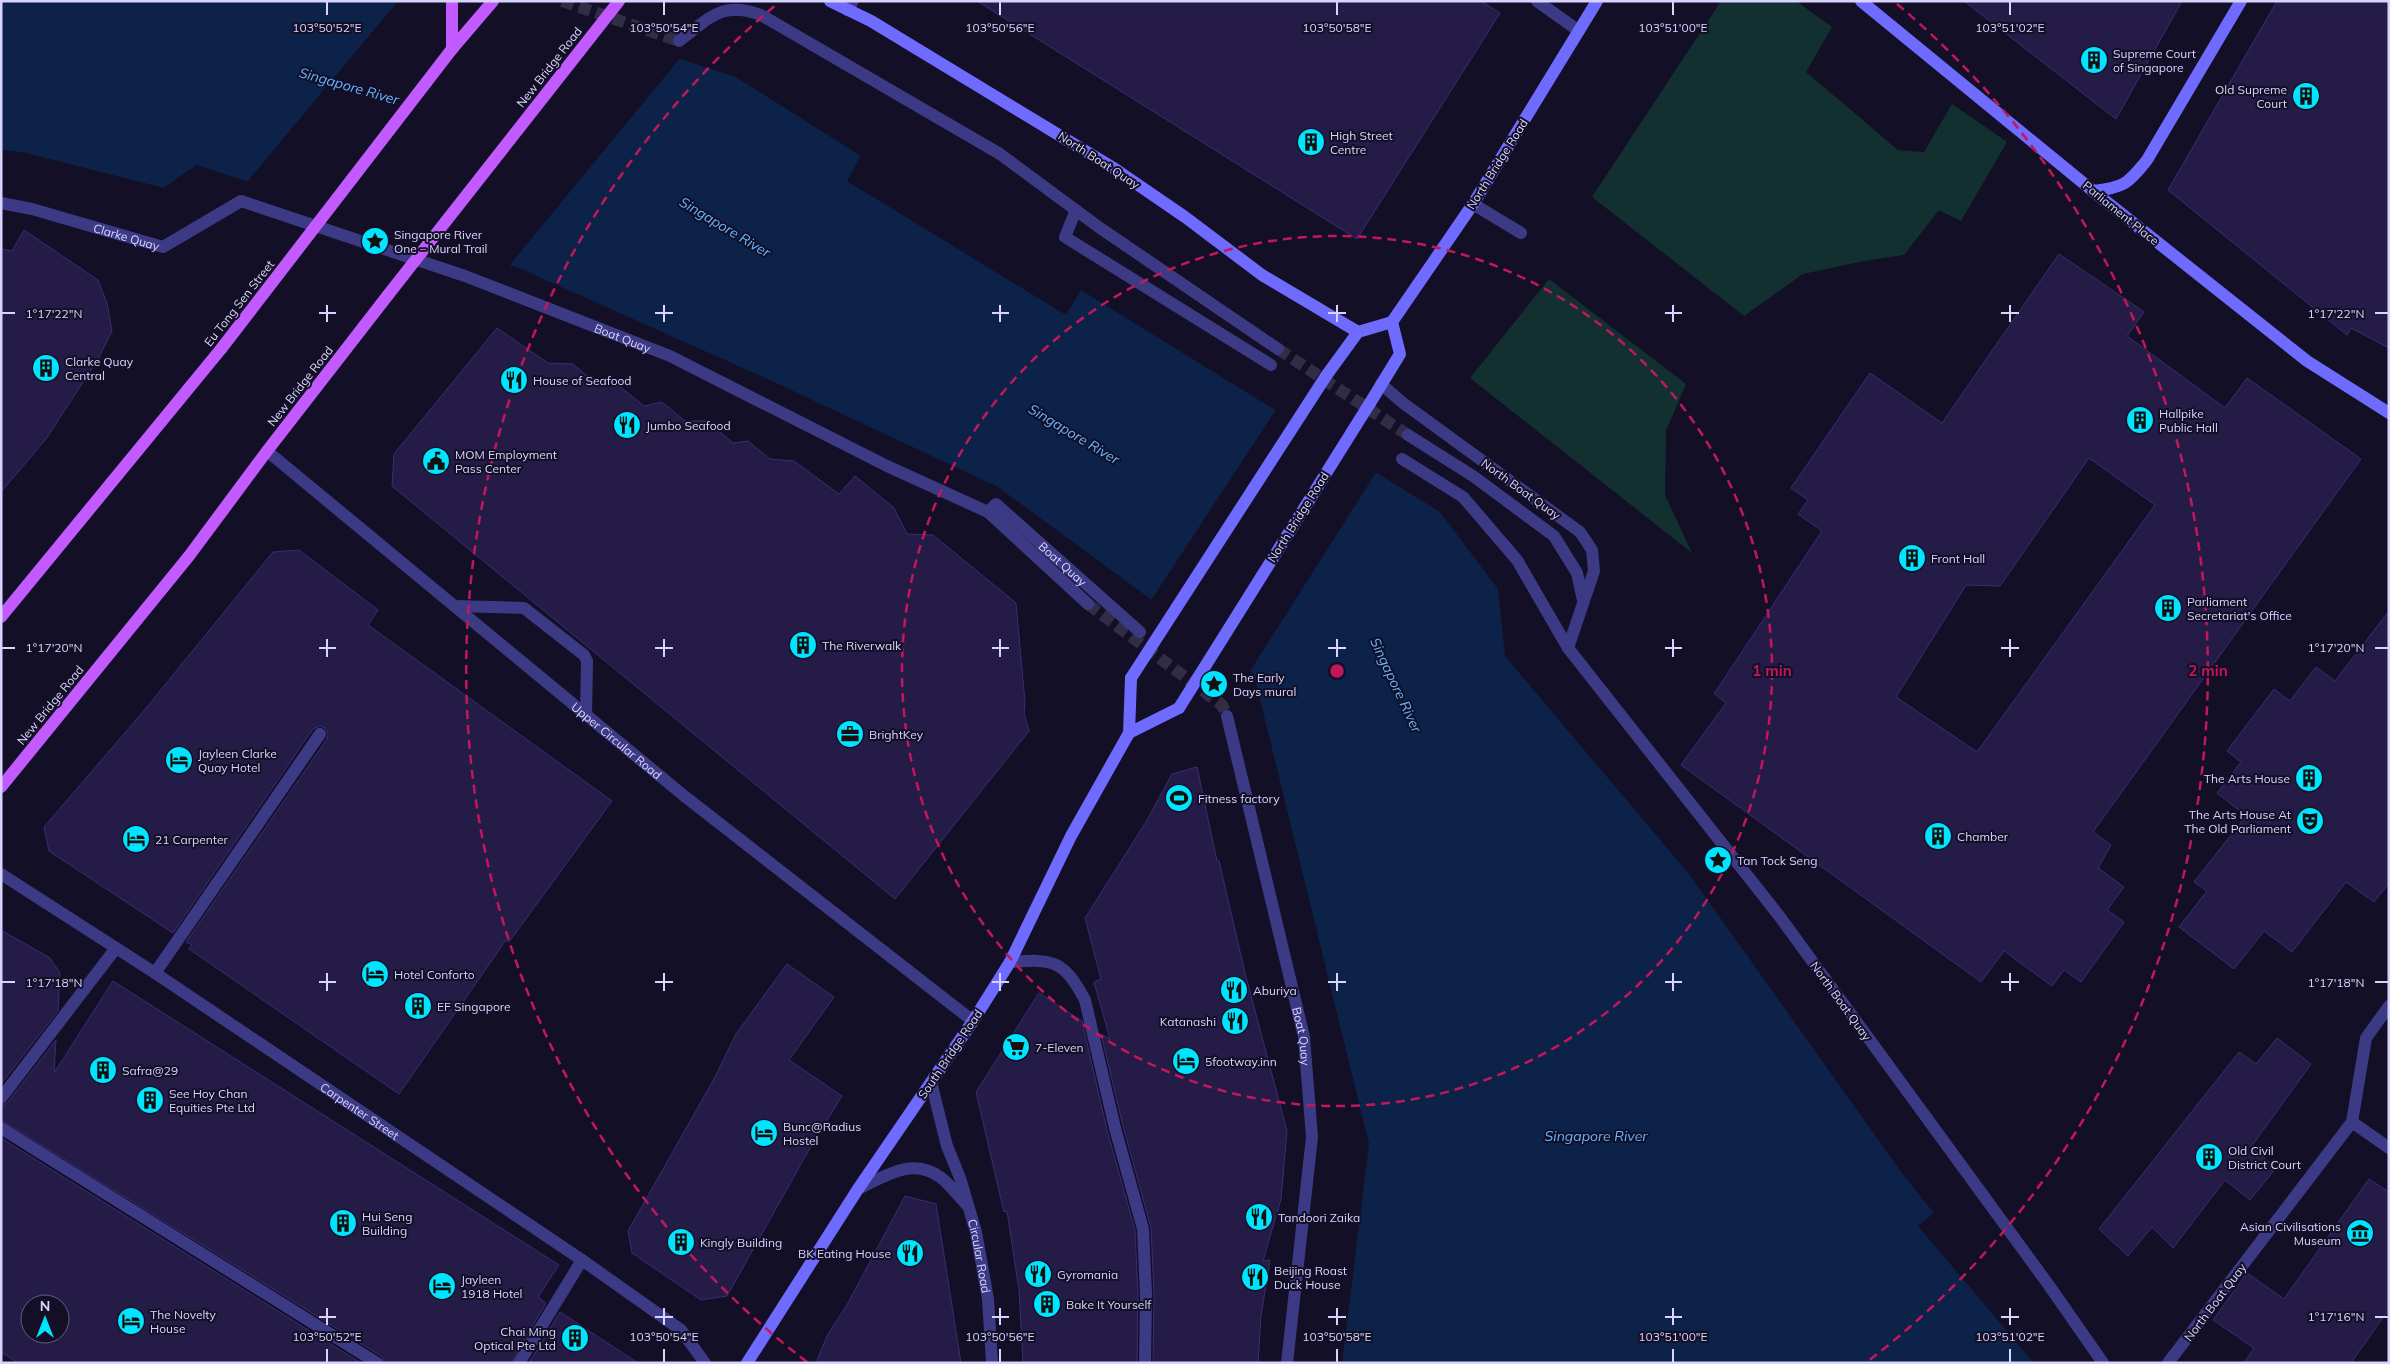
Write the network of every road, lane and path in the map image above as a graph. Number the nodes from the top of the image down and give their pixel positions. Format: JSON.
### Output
{"nodes":[{"id":1,"x":452,"y":1,"type":"edge"},
{"id":2,"x":493,"y":1,"type":"edge"},
{"id":3,"x":619,"y":1,"type":"edge"},
{"id":4,"x":830,"y":1,"type":"edge"},
{"id":5,"x":1537,"y":1,"type":"edge"},
{"id":6,"x":1597,"y":1,"type":"edge"},
{"id":7,"x":1861,"y":1,"type":"edge"},
{"id":8,"x":2241,"y":1,"type":"edge"},
{"id":9,"x":850,"y":6,"type":"edge"},
{"id":10,"x":1579,"y":31,"type":"junction"},
{"id":11,"x":679,"y":41,"type":"dead end"},
{"id":12,"x":452,"y":50,"type":"junction"},
{"id":13,"x":2093,"y":191,"type":"junction"},
{"id":14,"x":241,"y":200,"type":"joint"},
{"id":15,"x":1,"y":203,"type":"edge"},
{"id":16,"x":1473,"y":204,"type":"junction"},
{"id":17,"x":1076,"y":210,"type":"junction"},
{"id":18,"x":1521,"y":233,"type":"dead end"},
{"id":19,"x":1392,"y":322,"type":"junction"},
{"id":20,"x":1358,"y":332,"type":"junction"},
{"id":21,"x":1278,"y":349,"type":"tunnel mouth"},
{"id":22,"x":1271,"y":366,"type":"dead end"},
{"id":23,"x":1381,"y":384,"type":"junction"},
{"id":24,"x":2389,"y":413,"type":"edge"},
{"id":25,"x":1408,"y":435,"type":"tunnel mouth"},
{"id":26,"x":267,"y":451,"type":"junction"},
{"id":27,"x":1402,"y":459,"type":"dead end"},
{"id":28,"x":988,"y":512,"type":"junction"},
{"id":29,"x":1583,"y":600,"type":"junction"},
{"id":30,"x":1088,"y":604,"type":"tunnel mouth"},
{"id":31,"x":455,"y":606,"type":"junction"},
{"id":32,"x":1,"y":617,"type":"edge"},
{"id":33,"x":1140,"y":632,"type":"dead end"},
{"id":34,"x":1568,"y":648,"type":"junction"},
{"id":35,"x":586,"y":715,"type":"junction"},
{"id":36,"x":1227,"y":716,"type":"tunnel mouth"},
{"id":37,"x":1130,"y":733,"type":"junction"},
{"id":38,"x":320,"y":734,"type":"dead end"},
{"id":39,"x":1,"y":788,"type":"edge"},
{"id":40,"x":1,"y":874,"type":"edge"},
{"id":41,"x":116,"y":948,"type":"junction"},
{"id":42,"x":1010,"y":962,"type":"junction"},
{"id":43,"x":155,"y":973,"type":"junction"},
{"id":44,"x":2389,"y":1006,"type":"edge"},
{"id":45,"x":973,"y":1021,"type":"junction"},
{"id":46,"x":931,"y":1082,"type":"junction"},
{"id":47,"x":1,"y":1098,"type":"edge"},
{"id":48,"x":2352,"y":1122,"type":"junction"},
{"id":49,"x":1,"y":1128,"type":"edge"},
{"id":50,"x":2389,"y":1148,"type":"edge"},
{"id":51,"x":858,"y":1190,"type":"junction"},
{"id":52,"x":970,"y":1209,"type":"junction"},
{"id":53,"x":582,"y":1260,"type":"junction"},
{"id":54,"x":377,"y":1363,"type":"edge"},
{"id":55,"x":520,"y":1363,"type":"edge"},
{"id":56,"x":705,"y":1363,"type":"edge"},
{"id":57,"x":747,"y":1363,"type":"edge"},
{"id":58,"x":992,"y":1363,"type":"edge"},
{"id":59,"x":1145,"y":1363,"type":"edge"},
{"id":60,"x":1287,"y":1363,"type":"edge"},
{"id":61,"x":2103,"y":1363,"type":"edge"},
{"id":62,"x":2168,"y":1363,"type":"edge"}],
"edges":[{"from":1,"to":12,"type":"main road"},
{"from":2,"to":12,"type":"main road","name":"Eu Tong Sen Street"},
{"from":3,"to":26,"type":"main road","name":"New Bridge Road","bridge":true},
{"from":4,"to":9,"type":"main road","name":"North Boat Quay"},
{"from":5,"to":10,"type":"street"},
{"from":6,"to":10,"type":"main road","name":"North Bridge Road"},
{"from":7,"to":13,"type":"main road","name":"Parliament Place"},
{"from":8,"to":13,"type":"main road"},
{"from":9,"to":20,"type":"main road","name":"North Boat Quay"},
{"from":10,"to":16,"type":"main road","name":"North Bridge Road"},
{"from":11,"to":17,"type":"street"},
{"from":12,"to":32,"type":"main road","name":"Eu Tong Sen Street","bridge":true},
{"from":13,"to":24,"type":"main road","name":"Parliament Place"},
{"from":14,"to":15,"type":"street","name":"Clarke Quay"},
{"from":14,"to":28,"type":"street","name":"Boat Quay"},
{"from":16,"to":18,"type":"street"},
{"from":16,"to":19,"type":"main road","name":"North Bridge Road"},
{"from":17,"to":21,"type":"street"},
{"from":17,"to":22,"type":"street"},
{"from":19,"to":20,"type":"main road"},
{"from":19,"to":23,"type":"main road","name":"North Bridge Road"},
{"from":20,"to":37,"type":"main road","name":"South Bridge Road","bridge":true},
{"from":23,"to":29,"type":"street","name":"North Boat Quay"},
{"from":23,"to":37,"type":"main road","name":"North Bridge Road","bridge":true},
{"from":25,"to":29,"type":"street","name":"North Boat Quay"},
{"from":26,"to":31,"type":"street","name":"Upper Circular Road"},
{"from":26,"to":39,"type":"main road","name":"New Bridge Road"},
{"from":27,"to":34,"type":"street","name":"North Boat Quay"},
{"from":28,"to":30,"type":"street","name":"Boat Quay"},
{"from":28,"to":33,"type":"street","name":"Boat Quay"},
{"from":29,"to":34,"type":"street","name":"North Boat Quay"},
{"from":31,"to":35,"type":"street","name":"Upper Circular Road"},
{"from":31,"to":35,"type":"street"},
{"from":34,"to":61,"type":"street","name":"North Boat Quay"},
{"from":35,"to":45,"type":"street","name":"Upper Circular Road"},
{"from":36,"to":60,"type":"street","name":"Boat Quay"},
{"from":37,"to":42,"type":"main road","name":"South Bridge Road"},
{"from":38,"to":43,"type":"street"},
{"from":40,"to":41,"type":"street","name":"Carpenter Street"},
{"from":41,"to":43,"type":"street","name":"Carpenter Street"},
{"from":41,"to":47,"type":"street"},
{"from":42,"to":45,"type":"main road","name":"South Bridge Road"},
{"from":42,"to":59,"type":"street"},
{"from":43,"to":53,"type":"street","name":"Carpenter Street"},
{"from":44,"to":48,"type":"street"},
{"from":45,"to":46,"type":"main road","name":"South Bridge Road"},
{"from":46,"to":51,"type":"main road","name":"South Bridge Road"},
{"from":46,"to":52,"type":"street","name":"Circular Road"},
{"from":48,"to":50,"type":"street"},
{"from":48,"to":62,"type":"street","name":"North Boat Quay"},
{"from":49,"to":54,"type":"street"},
{"from":51,"to":52,"type":"street","name":"Circular Road"},
{"from":51,"to":57,"type":"main road","name":"South Bridge Road"},
{"from":52,"to":58,"type":"street","name":"Circular Road"},
{"from":53,"to":55,"type":"street"},
{"from":53,"to":56,"type":"street","name":"Carpenter Street"}]}
